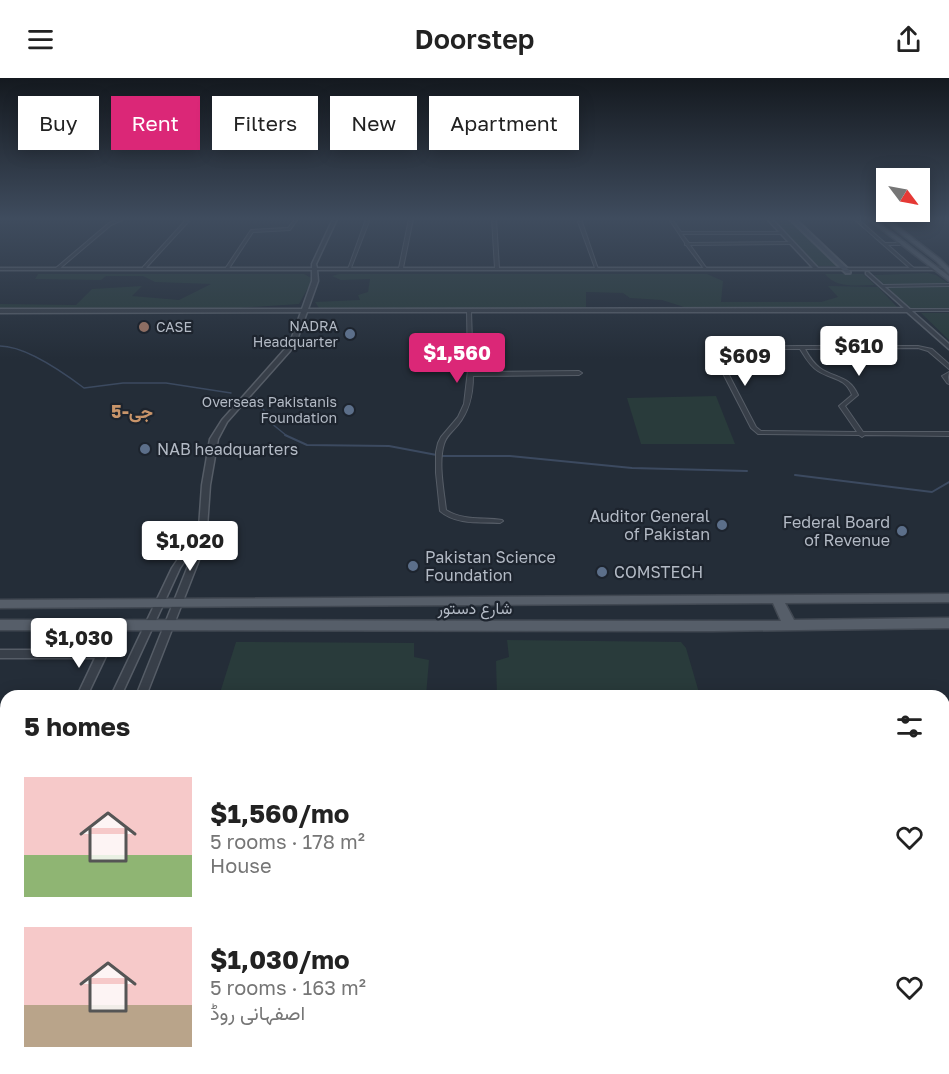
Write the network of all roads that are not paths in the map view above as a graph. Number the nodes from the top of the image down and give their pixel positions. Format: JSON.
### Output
{"nodes":[{"id":1,"x":61,"y":265,"type":"edge"},
{"id":2,"x":146,"y":265,"type":"edge"},
{"id":3,"x":228,"y":265,"type":"edge"},
{"id":4,"x":316,"y":265,"type":"edge"},
{"id":5,"x":328,"y":265,"type":"edge"},
{"id":6,"x":702,"y":265,"type":"edge"},
{"id":7,"x":814,"y":265,"type":"edge"},
{"id":8,"x":845,"y":265,"type":"edge"},
{"id":9,"x":846,"y":265,"type":"edge"},
{"id":10,"x":909,"y":265,"type":"edge"},
{"id":11,"x":917,"y":265,"type":"edge"},
{"id":12,"x":144,"y":268,"type":"junction"},
{"id":13,"x":226,"y":268,"type":"junction"},
{"id":14,"x":349,"y":268,"type":"joint"},
{"id":15,"x":400,"y":268,"type":"joint"},
{"id":16,"x":497,"y":268,"type":"joint"},
{"id":17,"x":597,"y":268,"type":"joint"},
{"id":18,"x":57,"y":269,"type":"junction"},
{"id":19,"x":705,"y":269,"type":"junction"},
{"id":20,"x":913,"y":269,"type":"junction"},
{"id":21,"x":0,"y":270,"type":"edge"},
{"id":22,"x":35,"y":270,"type":"junction"},
{"id":23,"x":315,"y":270,"type":"junction"},
{"id":24,"x":335,"y":270,"type":"junction"},
{"id":25,"x":577,"y":270,"type":"junction"},
{"id":26,"x":818,"y":270,"type":"junction"},
{"id":27,"x":850,"y":270,"type":"junction"},
{"id":28,"x":945,"y":271,"type":"edge"},
{"id":29,"x":868,"y":273,"type":"junction"},
{"id":30,"x":949,"y":279,"type":"edge"},
{"id":31,"x":315,"y":280,"type":"junction"},
{"id":32,"x":949,"y":285,"type":"edge"},
{"id":33,"x":882,"y":286,"type":"junction"},
{"id":34,"x":305,"y":310,"type":"junction"},
{"id":35,"x":908,"y":310,"type":"junction"},
{"id":36,"x":949,"y":310,"type":"edge"},
{"id":37,"x":0,"y":311,"type":"edge"},
{"id":38,"x":469,"y":311,"type":"junction"},
{"id":39,"x":949,"y":347,"type":"edge"},
{"id":40,"x":801,"y":348,"type":"junction"},
{"id":41,"x":949,"y":367,"type":"edge"},
{"id":42,"x":579,"y":373,"type":"dead end"},
{"id":43,"x":470,"y":374,"type":"junction"},
{"id":44,"x":949,"y":375,"type":"edge"},
{"id":45,"x":949,"y":382,"type":"edge"},
{"id":46,"x":949,"y":434,"type":"edge"},
{"id":47,"x":862,"y":435,"type":"junction"},
{"id":48,"x":500,"y":521,"type":"dead end"},
{"id":49,"x":201,"y":530,"type":"junction"},
{"id":50,"x":949,"y":598,"type":"edge"},
{"id":51,"x":777,"y":599,"type":"junction"},
{"id":52,"x":442,"y":601,"type":"junction"},
{"id":53,"x":180,"y":602,"type":"junction"},
{"id":54,"x":0,"y":604,"type":"edge"},
{"id":55,"x":160,"y":604,"type":"junction"},
{"id":56,"x":949,"y":623,"type":"edge"},
{"id":57,"x":171,"y":624,"type":"junction"},
{"id":58,"x":442,"y":624,"type":"junction"},
{"id":59,"x":0,"y":625,"type":"edge"},
{"id":60,"x":148,"y":625,"type":"junction"},
{"id":61,"x":790,"y":625,"type":"junction"},
{"id":62,"x":0,"y":654,"type":"edge"},
{"id":63,"x":85,"y":690,"type":"edge"},
{"id":64,"x":119,"y":690,"type":"edge"},
{"id":65,"x":144,"y":690,"type":"edge"}],
"edges":[{"from":1,"to":18,"type":"street"},
{"from":2,"to":12,"type":"street"},
{"from":3,"to":13,"type":"street"},
{"from":4,"to":23,"type":"street"},
{"from":5,"to":24,"type":"street"},
{"from":6,"to":19,"type":"street"},
{"from":7,"to":26,"type":"street"},
{"from":8,"to":27,"type":"main road"},
{"from":9,"to":27,"type":"main road"},
{"from":10,"to":20,"type":"street"},
{"from":11,"to":20,"type":"main road"},
{"from":12,"to":13,"type":"street"},
{"from":12,"to":18,"type":"street"},
{"from":13,"to":23,"type":"street"},
{"from":14,"to":15,"type":"street"},
{"from":14,"to":24,"type":"street"},
{"from":15,"to":16,"type":"street"},
{"from":16,"to":25,"type":"street"},
{"from":17,"to":19,"type":"street"},
{"from":17,"to":25,"type":"street"},
{"from":18,"to":22,"type":"street"},
{"from":19,"to":26,"type":"street"},
{"from":20,"to":27,"type":"street"},
{"from":20,"to":28,"type":"street"},
{"from":21,"to":22,"type":"street"},
{"from":22,"to":23,"type":"street"},
{"from":23,"to":24,"type":"street"},
{"from":23,"to":31,"type":"street"},
{"from":24,"to":25,"type":"street"},
{"from":24,"to":31,"type":"street"},
{"from":25,"to":26,"type":"street"},
{"from":26,"to":27,"type":"street"},
{"from":27,"to":29,"type":"street"},
{"from":28,"to":29,"type":"street"},
{"from":28,"to":30,"type":"main road"},
{"from":29,"to":33,"type":"street"},
{"from":31,"to":34,"type":"street"},
{"from":32,"to":33,"type":"street"},
{"from":33,"to":35,"type":"street"},
{"from":34,"to":37,"type":"street"},
{"from":34,"to":38,"type":"street"},
{"from":34,"to":49,"type":"street"},
{"from":35,"to":36,"type":"street"},
{"from":35,"to":38,"type":"street"},
{"from":35,"to":39,"type":"street"},
{"from":38,"to":43,"type":"street"},
{"from":40,"to":41,"type":"street"},
{"from":40,"to":47,"type":"street"},
{"from":40,"to":47,"type":"street"},
{"from":42,"to":43,"type":"street"},
{"from":43,"to":48,"type":"street"},
{"from":44,"to":45,"type":"street"},
{"from":46,"to":47,"type":"street"},
{"from":49,"to":53,"type":"street"},
{"from":49,"to":55,"type":"street"},
{"from":50,"to":51,"type":"main road","name":"شارع دستور"},
{"from":51,"to":52,"type":"main road","name":"شارع دستور"},
{"from":51,"to":61,"type":"main road"},
{"from":52,"to":53,"type":"main road","name":"شارع دستور"},
{"from":52,"to":58,"type":"main road"},
{"from":53,"to":55,"type":"main road","name":"شارع دستور"},
{"from":53,"to":57,"type":"street"},
{"from":54,"to":55,"type":"main road","name":"شارع دستور"},
{"from":55,"to":60,"type":"street"},
{"from":56,"to":61,"type":"main road","name":"شارع دستور"},
{"from":57,"to":58,"type":"main road","name":"شارع دستور"},
{"from":57,"to":60,"type":"main road","name":"شارع دستور"},
{"from":57,"to":65,"type":"street"},
{"from":58,"to":61,"type":"main road","name":"شارع دستور"},
{"from":59,"to":60,"type":"main road","name":"شارع دستور"},
{"from":60,"to":64,"type":"street"},
{"from":62,"to":63,"type":"street"}]}
